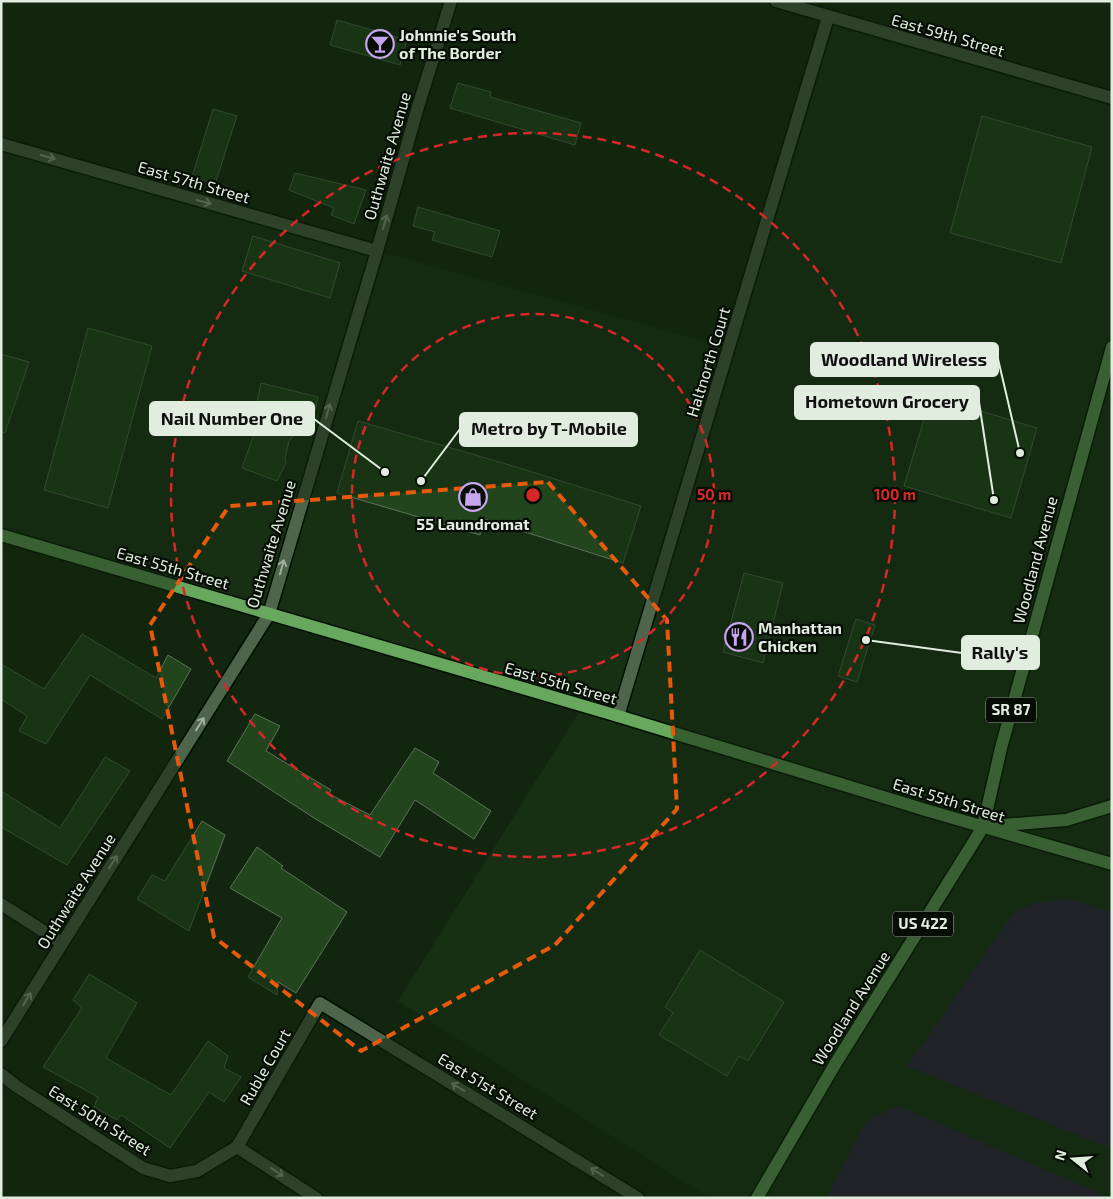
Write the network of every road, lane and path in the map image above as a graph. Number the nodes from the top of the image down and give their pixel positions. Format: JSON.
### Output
{"nodes":[{"id":1,"x":451,"y":1,"type":"edge"},
{"id":2,"x":776,"y":1,"type":"edge"},
{"id":3,"x":828,"y":17,"type":"junction"},
{"id":4,"x":1112,"y":98,"type":"edge"},
{"id":5,"x":1,"y":144,"type":"edge"},
{"id":6,"x":377,"y":251,"type":"junction"},
{"id":7,"x":1112,"y":347,"type":"edge"},
{"id":8,"x":1,"y":535,"type":"edge"},
{"id":9,"x":269,"y":614,"type":"junction"},
{"id":10,"x":618,"y":716,"type":"junction"},
{"id":11,"x":1112,"y":806,"type":"edge"},
{"id":12,"x":983,"y":827,"type":"junction"},
{"id":13,"x":1112,"y":864,"type":"edge"},
{"id":14,"x":1,"y":904,"type":"edge"},
{"id":15,"x":62,"y":943,"type":"junction"},
{"id":16,"x":320,"y":1003,"type":"joint"},
{"id":17,"x":1,"y":1040,"type":"edge"},
{"id":18,"x":1,"y":1074,"type":"edge"},
{"id":19,"x":237,"y":1147,"type":"junction"},
{"id":20,"x":316,"y":1198,"type":"edge"},
{"id":21,"x":638,"y":1198,"type":"edge"},
{"id":22,"x":757,"y":1198,"type":"edge"}],
"edges":[{"from":6,"to":1,"type":"street","name":"Outhwaite Avenue","one_way":true},
{"from":2,"to":3,"type":"street","name":"East 59th Street"},
{"from":3,"to":4,"type":"street","name":"East 59th Street"},
{"from":3,"to":10,"type":"street","name":"Haltnorth Court"},
{"from":5,"to":6,"type":"street","name":"East 57th Street","one_way":true},
{"from":9,"to":6,"type":"street","name":"Outhwaite Avenue","one_way":true},
{"from":7,"to":12,"type":"main road","name":"Woodland Avenue","number":"SR 87"},
{"from":8,"to":9,"type":"main road","name":"East 55th Street"},
{"from":9,"to":10,"type":"main road","name":"East 55th Street"},
{"from":15,"to":9,"type":"street","name":"Outhwaite Avenue","one_way":true},
{"from":10,"to":12,"type":"main road","name":"East 55th Street"},
{"from":11,"to":12,"type":"main road"},
{"from":12,"to":13,"type":"main road","name":"East 55th Street"},
{"from":12,"to":22,"type":"main road","name":"Woodland Avenue","number":"US 422"},
{"from":14,"to":15,"type":"street"},
{"from":17,"to":15,"type":"street","name":"Outhwaite Avenue","one_way":true},
{"from":16,"to":19,"type":"street","name":"Ruble Court"},
{"from":21,"to":16,"type":"street","name":"East 51st Street","one_way":true},
{"from":18,"to":19,"type":"street","name":"East 50th Street"},
{"from":19,"to":20,"type":"street","one_way":true}]}
